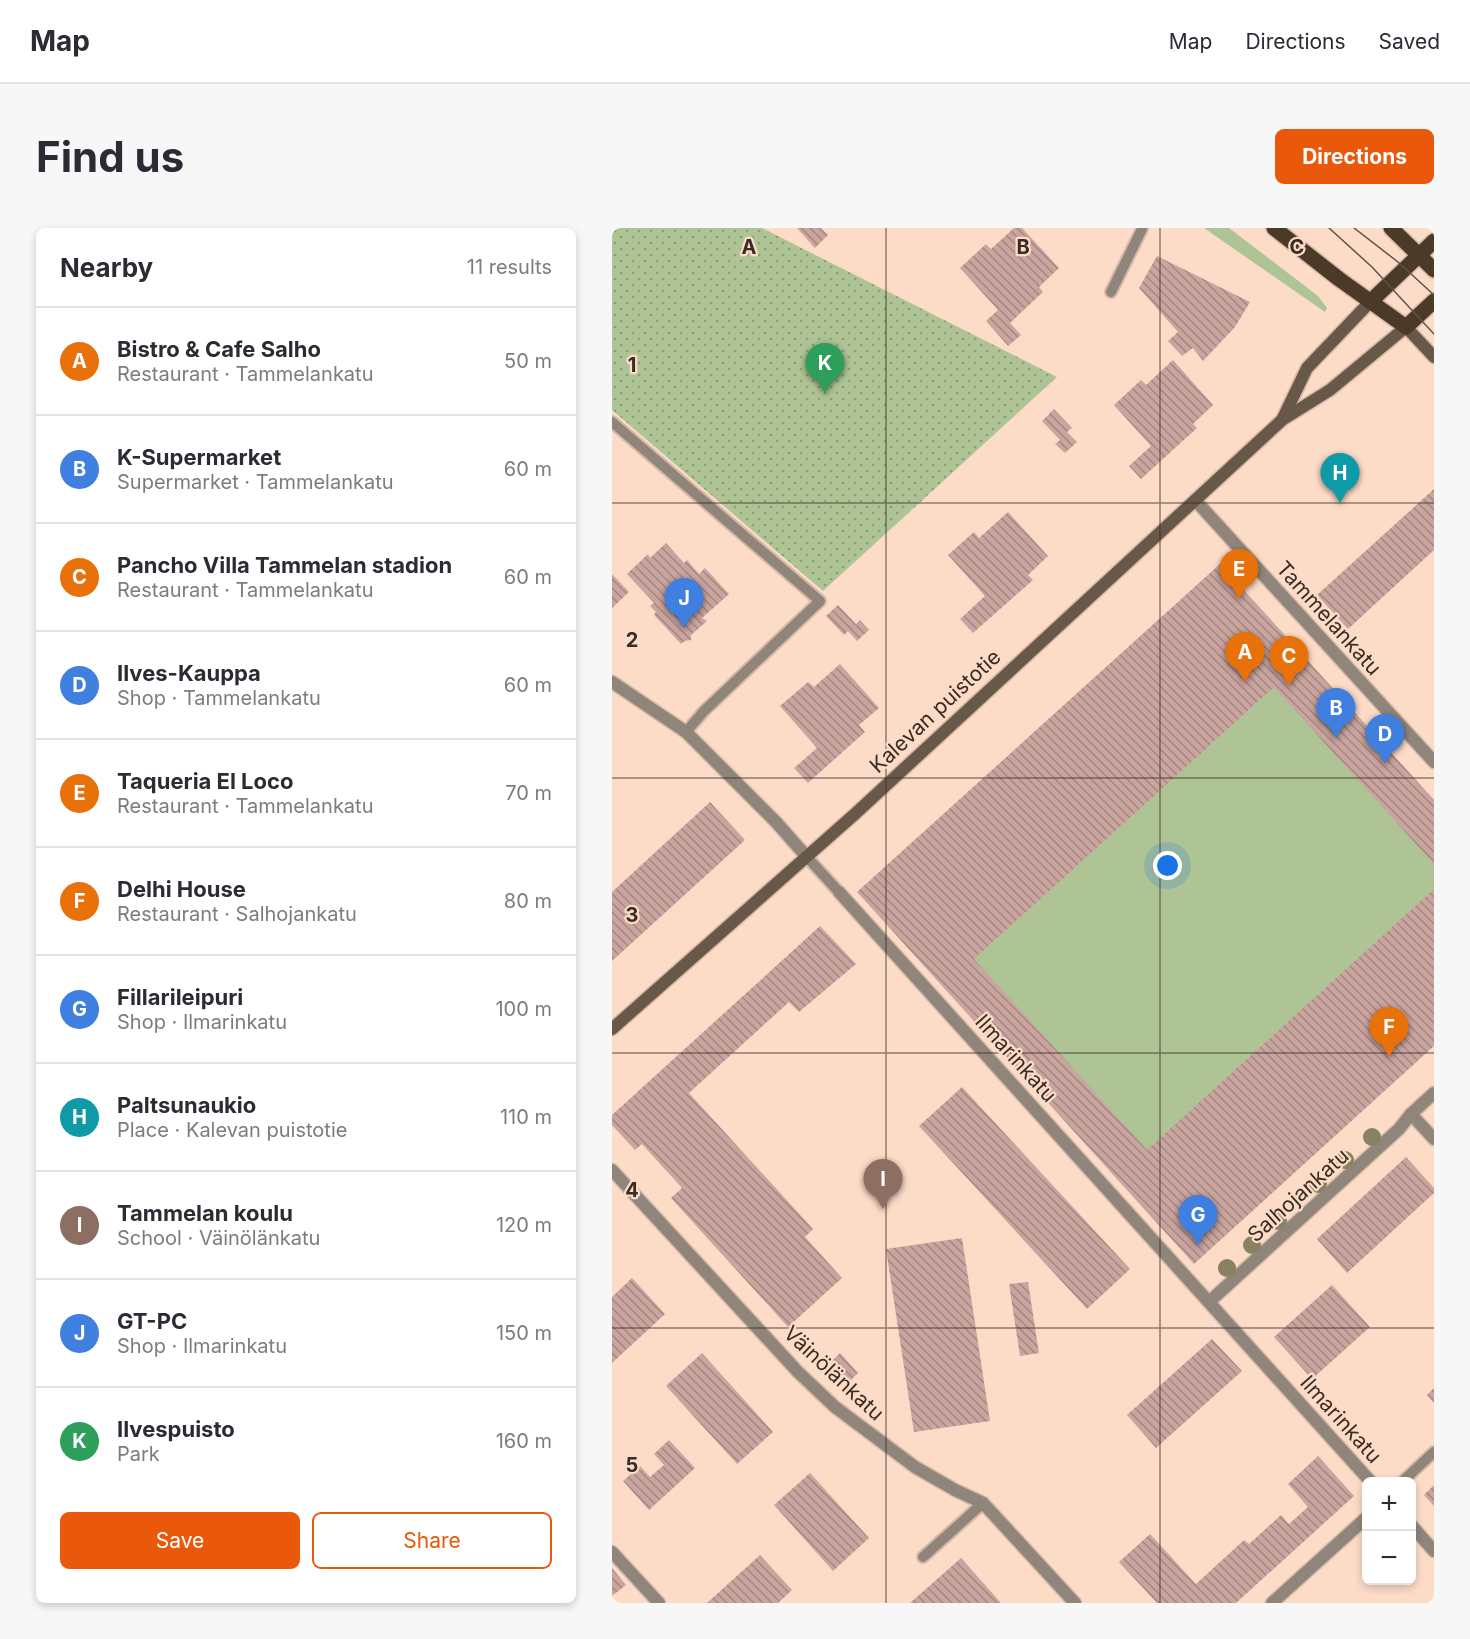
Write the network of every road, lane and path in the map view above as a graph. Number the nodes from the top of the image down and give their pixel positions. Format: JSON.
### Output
{"nodes":[{"id":1,"x":1145,"y":228,"type":"edge"},
{"id":2,"x":1274,"y":228,"type":"edge"},
{"id":3,"x":1391,"y":228,"type":"edge"},
{"id":4,"x":1434,"y":241,"type":"edge"},
{"id":5,"x":1419,"y":254,"type":"junction"},
{"id":6,"x":1434,"y":270,"type":"edge"},
{"id":7,"x":1111,"y":292,"type":"dead end"},
{"id":8,"x":1434,"y":301,"type":"edge"},
{"id":9,"x":1370,"y":302,"type":"junction"},
{"id":10,"x":1406,"y":327,"type":"junction"},
{"id":11,"x":1434,"y":357,"type":"edge"},
{"id":12,"x":1282,"y":420,"type":"junction"},
{"id":13,"x":612,"y":422,"type":"edge"},
{"id":14,"x":1196,"y":501,"type":"junction"},
{"id":15,"x":612,"y":682,"type":"edge"},
{"id":16,"x":686,"y":732,"type":"junction"},
{"id":17,"x":1434,"y":762,"type":"edge"},
{"id":18,"x":806,"y":856,"type":"junction"},
{"id":19,"x":839,"y":892,"type":"joint"},
{"id":20,"x":612,"y":1029,"type":"edge"},
{"id":21,"x":1434,"y":1093,"type":"edge"},
{"id":22,"x":1411,"y":1114,"type":"junction"},
{"id":23,"x":1433,"y":1139,"type":"edge"},
{"id":24,"x":612,"y":1170,"type":"edge"},
{"id":25,"x":1209,"y":1302,"type":"junction"},
{"id":26,"x":1434,"y":1452,"type":"edge"},
{"id":27,"x":1366,"y":1477,"type":"edge"},
{"id":28,"x":1407,"y":1477,"type":"edge"},
{"id":29,"x":983,"y":1503,"type":"junction"},
{"id":30,"x":1362,"y":1522,"type":"edge"},
{"id":31,"x":1416,"y":1531,"type":"edge"},
{"id":32,"x":1434,"y":1551,"type":"edge"},
{"id":33,"x":612,"y":1552,"type":"edge"},
{"id":34,"x":923,"y":1557,"type":"dead end"},
{"id":35,"x":659,"y":1603,"type":"edge"},
{"id":36,"x":1075,"y":1603,"type":"edge"},
{"id":37,"x":1272,"y":1603,"type":"edge"}],
"edges":[{"from":1,"to":7,"type":"lane"},
{"from":2,"to":9,"type":"main road"},
{"from":3,"to":5,"type":"main road"},
{"from":4,"to":5,"type":"main road","name":"Kalevan puistotie"},
{"from":5,"to":6,"type":"main road"},
{"from":5,"to":9,"type":"main road","name":"Kalevan puistotie"},
{"from":8,"to":10,"type":"main road","name":"Kalevan puistotie"},
{"from":9,"to":10,"type":"main road"},
{"from":9,"to":12,"type":"main road","name":"Kalevan puistotie"},
{"from":10,"to":11,"type":"main road"},
{"from":10,"to":12,"type":"main road","name":"Kalevan puistotie"},
{"from":12,"to":14,"type":"main road","name":"Kalevan puistotie"},
{"from":13,"to":16,"type":"lane"},
{"from":14,"to":17,"type":"street","name":"Tammelankatu"},
{"from":14,"to":18,"type":"main road","name":"Kalevan puistotie"},
{"from":15,"to":16,"type":"street","name":"Ilmarinkatu"},
{"from":16,"to":18,"type":"street","name":"Ilmarinkatu"},
{"from":18,"to":19,"type":"lane","name":"Ilmarinkatu"},
{"from":18,"to":20,"type":"main road","name":"Kalevan puistotie"},
{"from":19,"to":25,"type":"street","name":"Ilmarinkatu"},
{"from":21,"to":22,"type":"street","name":"Salhojankatu"},
{"from":22,"to":23,"type":"street"},
{"from":22,"to":25,"type":"street","name":"Salhojankatu"},
{"from":24,"to":29,"type":"street","name":"Väinölänkatu"},
{"from":25,"to":27,"type":"street","name":"Ilmarinkatu"},
{"from":26,"to":28,"type":"lane"},
{"from":29,"to":34,"type":"lane"},
{"from":29,"to":36,"type":"street","name":"Väinölänkatu"},
{"from":30,"to":37,"type":"street"},
{"from":31,"to":32,"type":"street"},
{"from":33,"to":35,"type":"street"}]}
